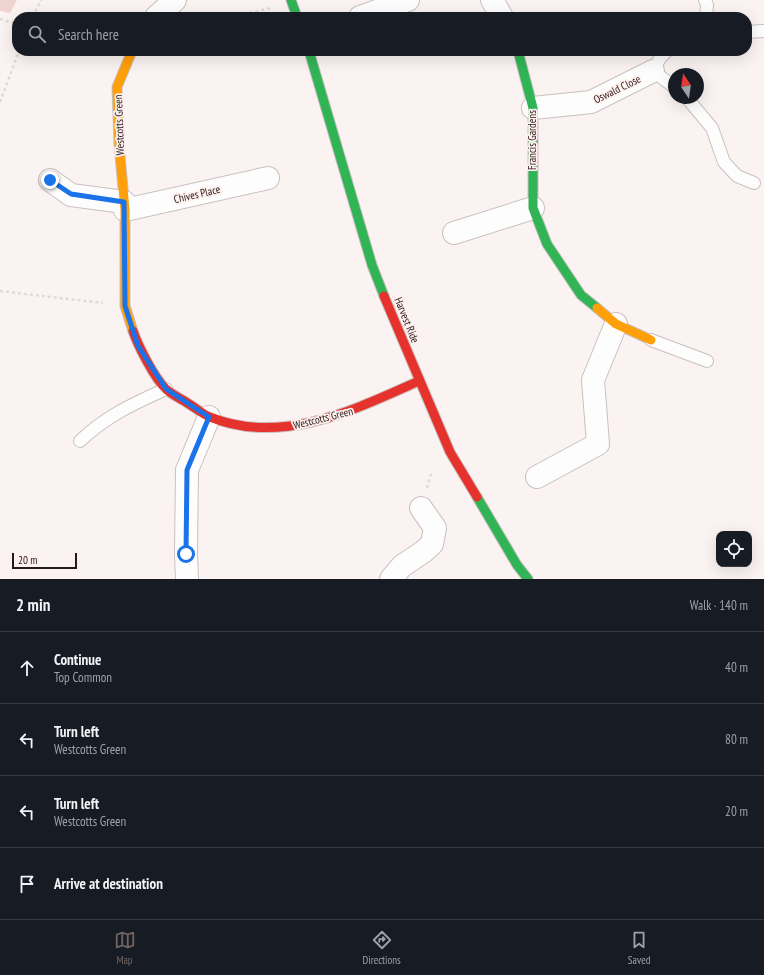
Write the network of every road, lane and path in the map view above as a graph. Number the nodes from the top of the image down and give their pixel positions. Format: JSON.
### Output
{"nodes":[{"id":1,"x":41,"y":0,"type":"edge"},
{"id":2,"x":175,"y":0,"type":"edge"},
{"id":3,"x":291,"y":0,"type":"edge"},
{"id":4,"x":408,"y":0,"type":"edge"},
{"id":5,"x":492,"y":0,"type":"edge"},
{"id":6,"x":705,"y":0,"type":"edge"},
{"id":7,"x":275,"y":7,"type":"dead end"},
{"id":8,"x":35,"y":12,"type":"edge"},
{"id":9,"x":162,"y":12,"type":"edge"},
{"id":10,"x":254,"y":12,"type":"edge"},
{"id":11,"x":295,"y":12,"type":"edge"},
{"id":12,"x":374,"y":12,"type":"edge"},
{"id":13,"x":499,"y":12,"type":"edge"},
{"id":14,"x":706,"y":12,"type":"edge"},
{"id":15,"x":0,"y":19,"type":"edge"},
{"id":16,"x":12,"y":23,"type":"edge"},
{"id":17,"x":764,"y":31,"type":"edge"},
{"id":18,"x":752,"y":32,"type":"edge"},
{"id":19,"x":17,"y":56,"type":"edge"},
{"id":20,"x":130,"y":56,"type":"edge"},
{"id":21,"x":310,"y":56,"type":"edge"},
{"id":22,"x":519,"y":56,"type":"edge"},
{"id":23,"x":662,"y":56,"type":"edge"},
{"id":24,"x":653,"y":71,"type":"junction"},
{"id":25,"x":668,"y":82,"type":"edge"},
{"id":26,"x":0,"y":102,"type":"edge"},
{"id":27,"x":692,"y":104,"type":"edge"},
{"id":28,"x":533,"y":108,"type":"junction"},
{"id":29,"x":268,"y":178,"type":"dead end"},
{"id":30,"x":50,"y":180,"type":"dead end"},
{"id":31,"x":754,"y":183,"type":"dead end"},
{"id":32,"x":125,"y":206,"type":"junction"},
{"id":33,"x":533,"y":208,"type":"junction"},
{"id":34,"x":454,"y":233,"type":"dead end"},
{"id":35,"x":0,"y":291,"type":"edge"},
{"id":36,"x":125,"y":306,"type":"junction"},
{"id":37,"x":616,"y":324,"type":"junction"},
{"id":38,"x":651,"y":340,"type":"joint"},
{"id":39,"x":707,"y":361,"type":"dead end"},
{"id":40,"x":418,"y":381,"type":"junction"},
{"id":41,"x":166,"y":389,"type":"junction"},
{"id":42,"x":209,"y":417,"type":"junction"},
{"id":43,"x":80,"y":441,"type":"dead end"},
{"id":44,"x":537,"y":477,"type":"dead end"},
{"id":45,"x":421,"y":508,"type":"dead end"},
{"id":46,"x":187,"y":579,"type":"edge"},
{"id":47,"x":391,"y":579,"type":"edge"},
{"id":48,"x":528,"y":579,"type":"edge"}],
"edges":[{"from":1,"to":8,"type":"path"},
{"from":2,"to":9,"type":"street"},
{"from":3,"to":11,"type":"street"},
{"from":4,"to":12,"type":"street"},
{"from":5,"to":13,"type":"street"},
{"from":6,"to":14,"type":"lane"},
{"from":7,"to":10,"type":"path"},
{"from":15,"to":16,"type":"path"},
{"from":17,"to":18,"type":"lane"},
{"from":19,"to":26,"type":"path"},
{"from":20,"to":32,"type":"street","name":"Westcotts Green"},
{"from":21,"to":40,"type":"street","name":"Harvest Ride"},
{"from":22,"to":28,"type":"street","name":"Francis Gardens"},
{"from":23,"to":24,"type":"lane"},
{"from":24,"to":25,"type":"lane"},
{"from":24,"to":28,"type":"street","name":"Oswald Close"},
{"from":27,"to":31,"type":"lane"},
{"from":28,"to":33,"type":"street","name":"Francis Gardens"},
{"from":29,"to":32,"type":"street","name":"Chives Place"},
{"from":30,"to":32,"type":"street"},
{"from":32,"to":36,"type":"street","name":"Westcotts Green"},
{"from":33,"to":34,"type":"street"},
{"from":33,"to":37,"type":"street","name":"Francis Gardens"},
{"from":35,"to":36,"type":"path"},
{"from":36,"to":41,"type":"street","name":"Westcotts Green"},
{"from":37,"to":38,"type":"street","name":"Francis Gardens"},
{"from":37,"to":44,"type":"street"},
{"from":38,"to":39,"type":"lane"},
{"from":40,"to":42,"type":"street","name":"Westcotts Green"},
{"from":40,"to":48,"type":"street","name":"Harvest Ride"},
{"from":41,"to":42,"type":"street","name":"Westcotts Green"},
{"from":41,"to":43,"type":"lane"},
{"from":42,"to":46,"type":"street"},
{"from":45,"to":47,"type":"street"}]}
